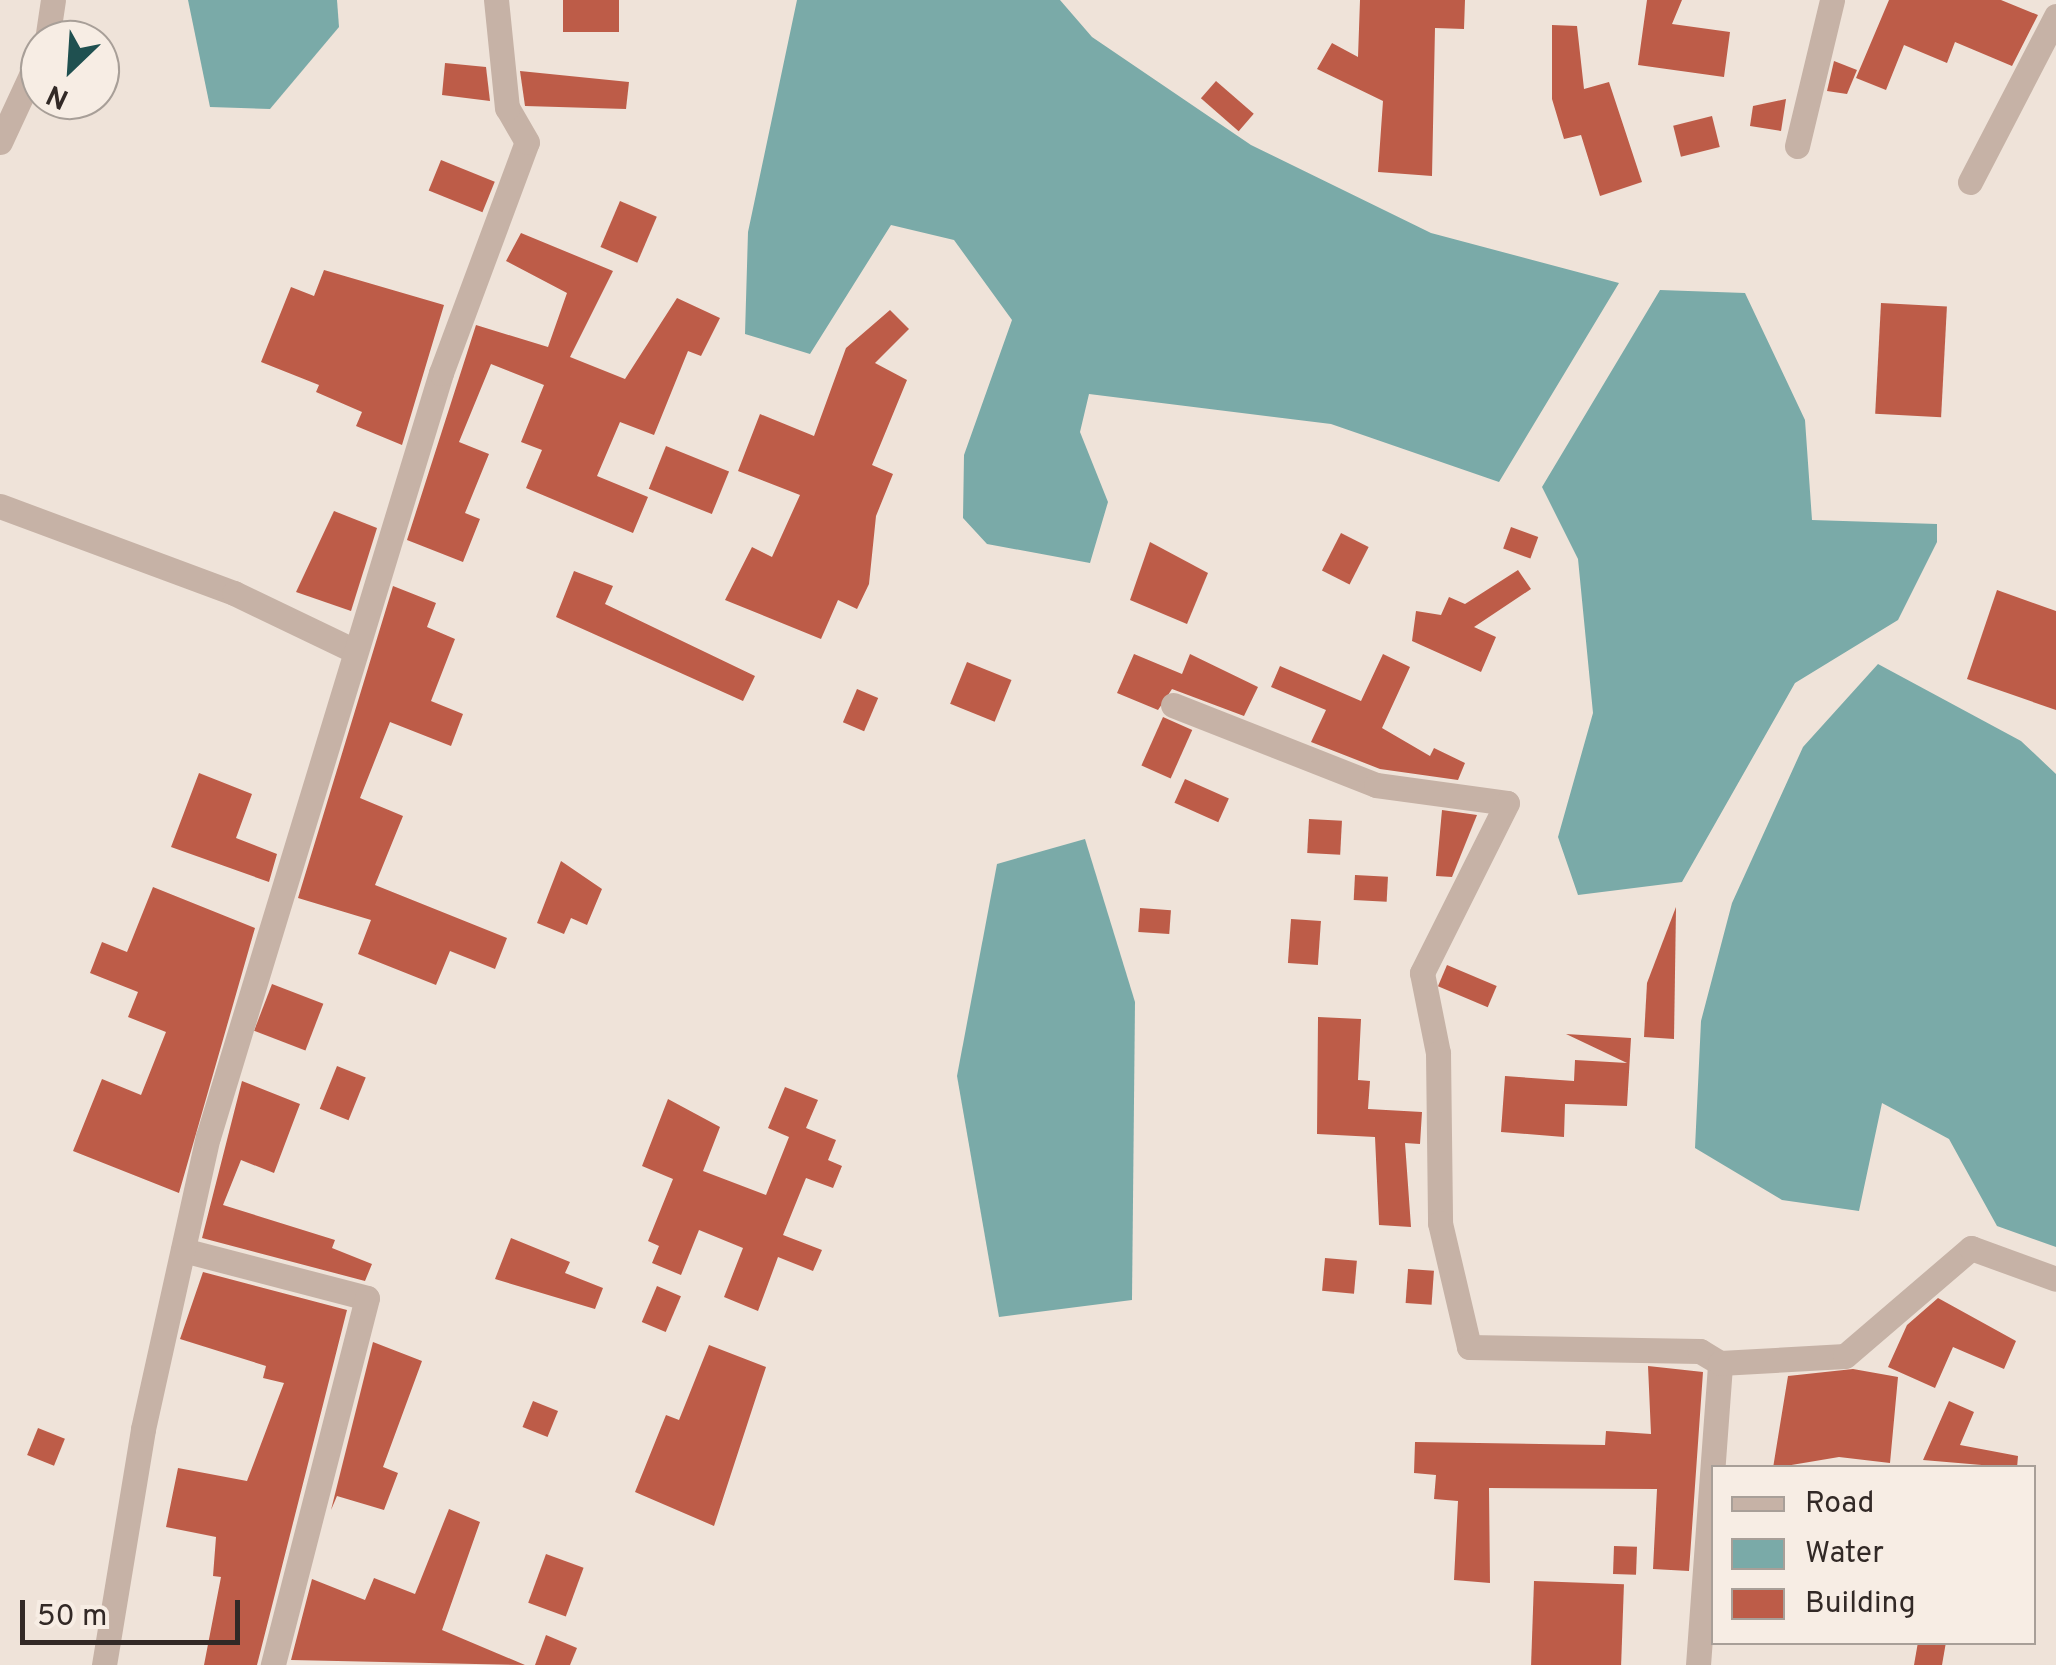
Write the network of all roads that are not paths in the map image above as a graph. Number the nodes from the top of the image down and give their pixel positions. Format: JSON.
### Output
{"nodes":[{"id":1,"x":496,"y":0,"type":"edge"},
{"id":2,"x":1832,"y":0,"type":"edge"},
{"id":3,"x":2056,"y":16,"type":"edge"},
{"id":4,"x":20,"y":99,"type":"edge"},
{"id":5,"x":0,"y":142,"type":"edge"},
{"id":6,"x":1797,"y":146,"type":"dead end"},
{"id":7,"x":1970,"y":182,"type":"dead end"},
{"id":8,"x":0,"y":506,"type":"edge"},
{"id":9,"x":356,"y":651,"type":"junction"},
{"id":10,"x":1173,"y":705,"type":"dead end"},
{"id":11,"x":183,"y":1250,"type":"junction"},
{"id":12,"x":2056,"y":1280,"type":"edge"},
{"id":13,"x":1720,"y":1363,"type":"junction"},
{"id":14,"x":1713,"y":1465,"type":"edge"},
{"id":15,"x":1711,"y":1487,"type":"edge"},
{"id":16,"x":104,"y":1665,"type":"edge"},
{"id":17,"x":273,"y":1665,"type":"edge"},
{"id":18,"x":1698,"y":1665,"type":"edge"}],
"edges":[{"from":1,"to":9,"type":"street"},
{"from":2,"to":6,"type":"street"},
{"from":3,"to":7,"type":"street"},
{"from":4,"to":5,"type":"street"},
{"from":8,"to":9,"type":"street"},
{"from":9,"to":11,"type":"street"},
{"from":10,"to":13,"type":"street"},
{"from":11,"to":16,"type":"street"},
{"from":11,"to":17,"type":"street"},
{"from":12,"to":13,"type":"street"},
{"from":13,"to":14,"type":"street"},
{"from":15,"to":18,"type":"street"}]}
